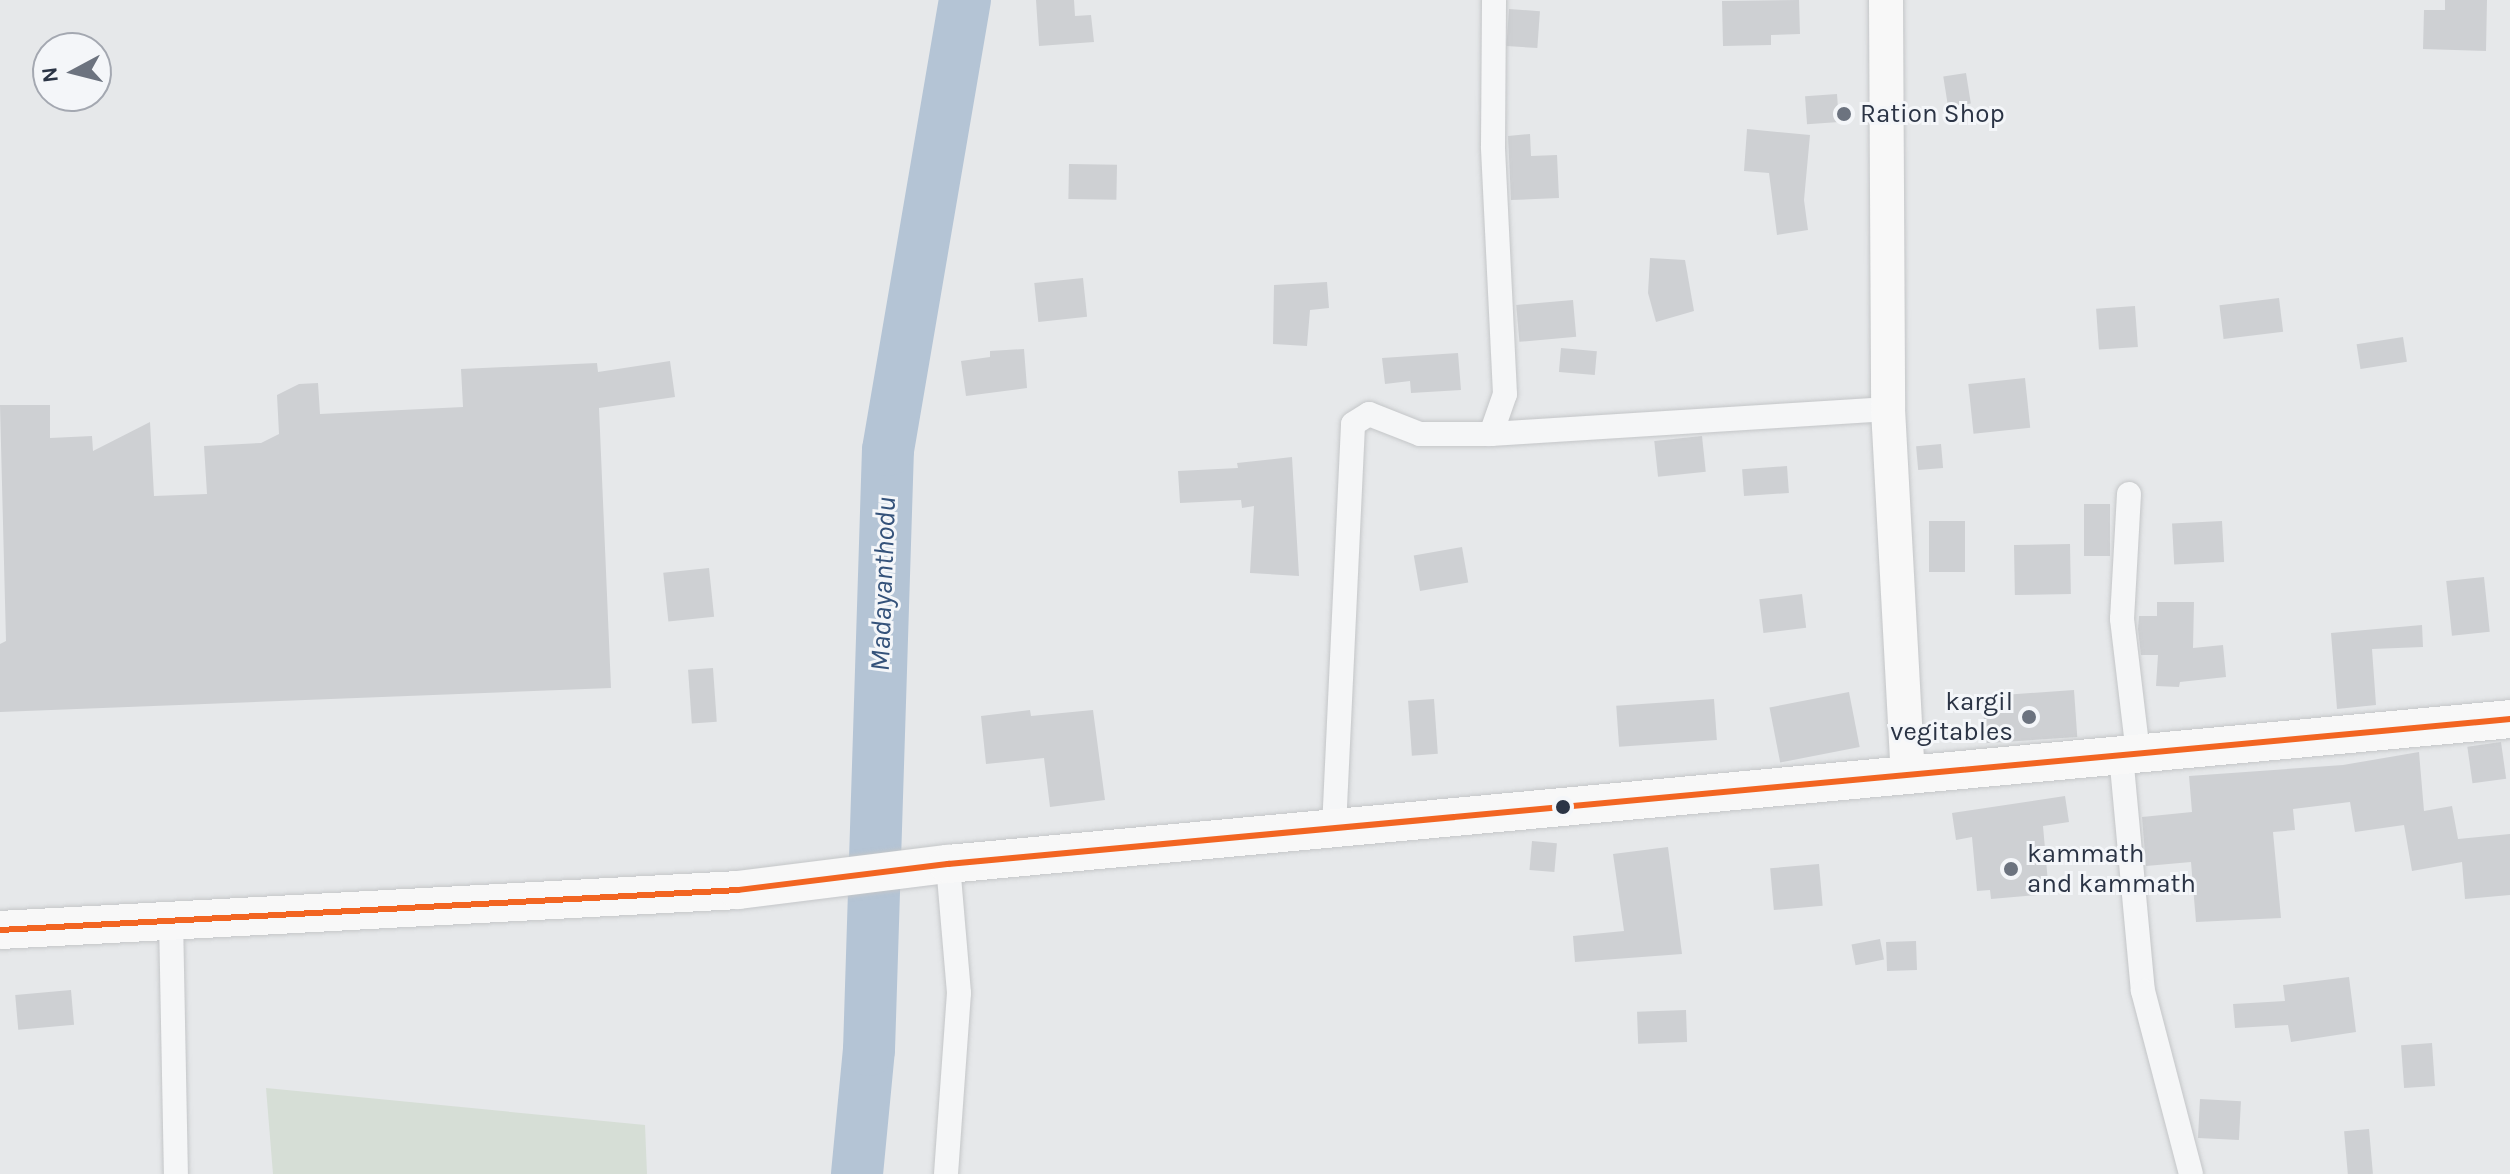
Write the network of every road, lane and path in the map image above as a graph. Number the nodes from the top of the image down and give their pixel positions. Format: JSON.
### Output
{"nodes":[{"id":1,"x":1494,"y":0,"type":"edge"},
{"id":2,"x":1886,"y":0,"type":"edge"},
{"id":3,"x":1888,"y":409,"type":"junction"},
{"id":4,"x":1491,"y":434,"type":"junction"},
{"id":5,"x":2129,"y":494,"type":"dead end"},
{"id":6,"x":2510,"y":719,"type":"edge"},
{"id":7,"x":2130,"y":754,"type":"junction"},
{"id":8,"x":1908,"y":775,"type":"junction"},
{"id":9,"x":1334,"y":828,"type":"junction"},
{"id":10,"x":938,"y":866,"type":"junction"},
{"id":11,"x":171,"y":918,"type":"junction"},
{"id":12,"x":0,"y":930,"type":"edge"},
{"id":13,"x":176,"y":1174,"type":"edge"},
{"id":14,"x":946,"y":1174,"type":"edge"},
{"id":15,"x":2191,"y":1174,"type":"edge"}],
"edges":[{"from":1,"to":4,"type":"street"},
{"from":2,"to":3,"type":"main road"},
{"from":3,"to":4,"type":"street"},
{"from":3,"to":8,"type":"main road"},
{"from":4,"to":9,"type":"street"},
{"from":5,"to":7,"type":"street"},
{"from":6,"to":7,"type":"main road"},
{"from":7,"to":8,"type":"main road"},
{"from":7,"to":15,"type":"street"},
{"from":8,"to":9,"type":"main road"},
{"from":9,"to":10,"type":"main road"},
{"from":10,"to":11,"type":"main road"},
{"from":10,"to":14,"type":"street"},
{"from":11,"to":12,"type":"main road"},
{"from":11,"to":13,"type":"street"}]}
